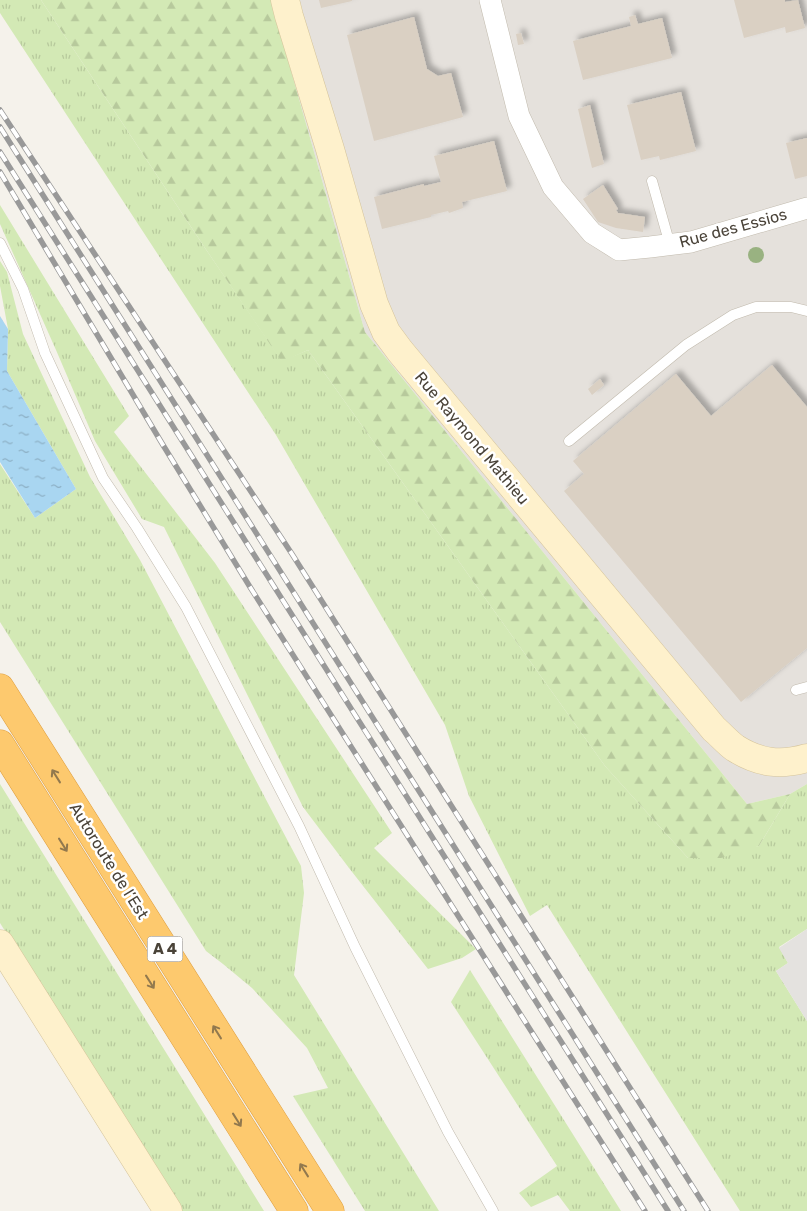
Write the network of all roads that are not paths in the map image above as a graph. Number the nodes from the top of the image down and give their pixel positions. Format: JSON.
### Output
{"nodes":[{"id":1,"x":285,"y":0,"type":"edge"},
{"id":2,"x":490,"y":0,"type":"edge"},
{"id":3,"x":652,"y":180,"type":"dead end"},
{"id":4,"x":807,"y":208,"type":"edge"},
{"id":5,"x":0,"y":243,"type":"edge"},
{"id":6,"x":670,"y":245,"type":"junction"},
{"id":7,"x":807,"y":311,"type":"edge"},
{"id":8,"x":569,"y":441,"type":"dead end"},
{"id":9,"x":807,"y":687,"type":"edge"},
{"id":10,"x":0,"y":688,"type":"edge"},
{"id":11,"x":796,"y":690,"type":"dead end"},
{"id":12,"x":0,"y":744,"type":"edge"},
{"id":13,"x":807,"y":758,"type":"edge"},
{"id":14,"x":0,"y":944,"type":"edge"},
{"id":15,"x":168,"y":1211,"type":"edge"},
{"id":16,"x":294,"y":1211,"type":"edge"},
{"id":17,"x":330,"y":1211,"type":"edge"},
{"id":18,"x":493,"y":1211,"type":"edge"}],
"edges":[{"from":1,"to":13,"type":"street","name":"Rue Raymond Mathieu"},
{"from":2,"to":6,"type":"street","name":"Rue des Essios"},
{"from":3,"to":6,"type":"lane"},
{"from":4,"to":6,"type":"street","name":"Rue des Essios"},
{"from":5,"to":18,"type":"lane"},
{"from":7,"to":8,"type":"lane"},
{"from":9,"to":11,"type":"lane"},
{"from":17,"to":10,"type":"highway","name":"Autoroute de l’Est","number":"A 4","one_way":true},
{"from":12,"to":16,"type":"highway","name":"Autoroute de l’Est","number":"A 4","one_way":true},
{"from":14,"to":15,"type":"street"}]}
